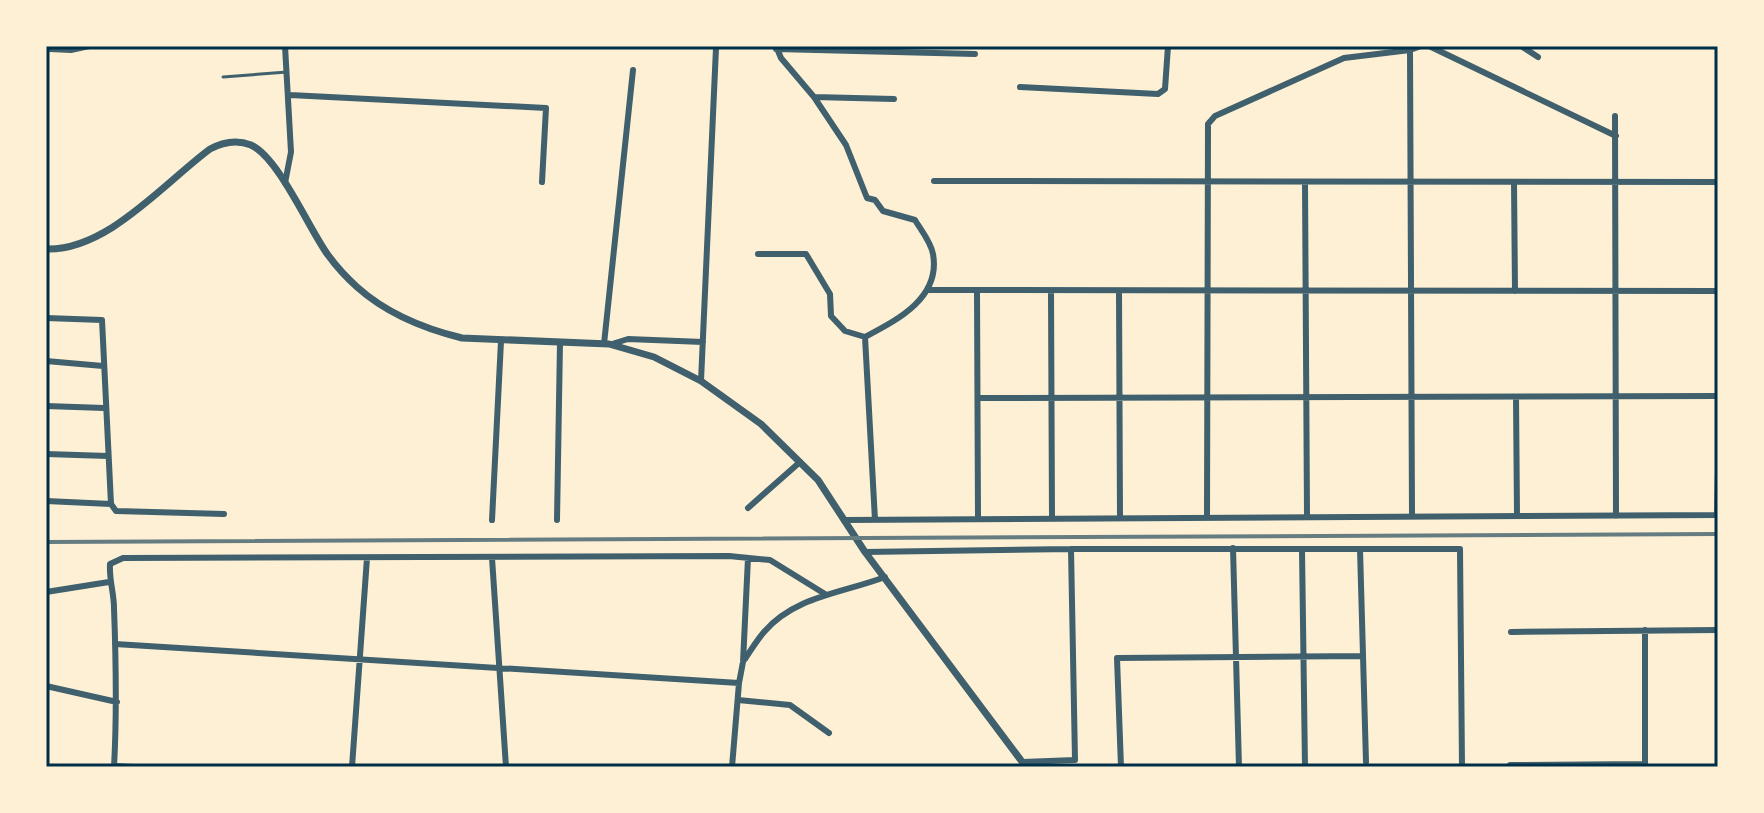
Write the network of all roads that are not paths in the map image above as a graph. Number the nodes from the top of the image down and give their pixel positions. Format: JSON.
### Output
{"nodes":[{"id":1,"x":48,"y":46,"type":"edge"},
{"id":2,"x":89,"y":46,"type":"edge"},
{"id":3,"x":285,"y":46,"type":"edge"},
{"id":4,"x":1168,"y":46,"type":"edge"},
{"id":5,"x":1421,"y":46,"type":"edge"},
{"id":6,"x":1429,"y":46,"type":"edge"},
{"id":7,"x":1521,"y":46,"type":"edge"},
{"id":8,"x":71,"y":48,"type":"edge"},
{"id":9,"x":716,"y":48,"type":"dead end"},
{"id":10,"x":776,"y":48,"type":"edge"},
{"id":11,"x":1410,"y":50,"type":"junction"},
{"id":12,"x":975,"y":54,"type":"dead end"},
{"id":13,"x":1538,"y":57,"type":"dead end"},
{"id":14,"x":633,"y":70,"type":"dead end"},
{"id":15,"x":287,"y":72,"type":"junction"},
{"id":16,"x":223,"y":77,"type":"dead end"},
{"id":17,"x":1020,"y":87,"type":"dead end"},
{"id":18,"x":290,"y":95,"type":"junction"},
{"id":19,"x":814,"y":97,"type":"junction"},
{"id":20,"x":894,"y":99,"type":"dead end"},
{"id":21,"x":1615,"y":116,"type":"dead end"},
{"id":22,"x":1616,"y":136,"type":"junction"},
{"id":23,"x":934,"y":181,"type":"dead end"},
{"id":24,"x":1208,"y":181,"type":"junction"},
{"id":25,"x":542,"y":182,"type":"dead end"},
{"id":26,"x":1305,"y":182,"type":"junction"},
{"id":27,"x":1410,"y":182,"type":"junction"},
{"id":28,"x":1514,"y":182,"type":"junction"},
{"id":29,"x":1616,"y":182,"type":"junction"},
{"id":30,"x":1718,"y":182,"type":"edge"},
{"id":31,"x":285,"y":183,"type":"junction"},
{"id":32,"x":47,"y":250,"type":"edge"},
{"id":33,"x":758,"y":254,"type":"dead end"},
{"id":34,"x":928,"y":290,"type":"junction"},
{"id":35,"x":977,"y":291,"type":"junction"},
{"id":36,"x":1051,"y":291,"type":"junction"},
{"id":37,"x":1119,"y":291,"type":"junction"},
{"id":38,"x":1207,"y":291,"type":"junction"},
{"id":39,"x":1306,"y":291,"type":"junction"},
{"id":40,"x":1411,"y":291,"type":"junction"},
{"id":41,"x":1515,"y":291,"type":"junction"},
{"id":42,"x":1616,"y":291,"type":"junction"},
{"id":43,"x":1718,"y":291,"type":"edge"},
{"id":44,"x":46,"y":318,"type":"edge"},
{"id":45,"x":865,"y":337,"type":"junction"},
{"id":46,"x":501,"y":341,"type":"junction"},
{"id":47,"x":703,"y":342,"type":"junction"},
{"id":48,"x":560,"y":343,"type":"junction"},
{"id":49,"x":607,"y":344,"type":"junction"},
{"id":50,"x":46,"y":361,"type":"edge"},
{"id":51,"x":103,"y":366,"type":"junction"},
{"id":52,"x":701,"y":381,"type":"junction"},
{"id":53,"x":1718,"y":396,"type":"edge"},
{"id":54,"x":1516,"y":397,"type":"junction"},
{"id":55,"x":1616,"y":397,"type":"junction"},
{"id":56,"x":978,"y":398,"type":"junction"},
{"id":57,"x":1051,"y":398,"type":"junction"},
{"id":58,"x":1119,"y":398,"type":"junction"},
{"id":59,"x":1208,"y":398,"type":"junction"},
{"id":60,"x":1306,"y":398,"type":"junction"},
{"id":61,"x":1412,"y":398,"type":"junction"},
{"id":62,"x":46,"y":406,"type":"edge"},
{"id":63,"x":104,"y":408,"type":"junction"},
{"id":64,"x":46,"y":454,"type":"edge"},
{"id":65,"x":108,"y":456,"type":"junction"},
{"id":66,"x":800,"y":462,"type":"junction"},
{"id":67,"x":1718,"y":470,"type":"edge"},
{"id":68,"x":46,"y":501,"type":"edge"},
{"id":69,"x":111,"y":504,"type":"junction"},
{"id":70,"x":748,"y":508,"type":"dead end"},
{"id":71,"x":224,"y":514,"type":"dead end"},
{"id":72,"x":1412,"y":515,"type":"junction"},
{"id":73,"x":1517,"y":515,"type":"junction"},
{"id":74,"x":1718,"y":515,"type":"edge"},
{"id":75,"x":1307,"y":516,"type":"junction"},
{"id":76,"x":1616,"y":516,"type":"junction"},
{"id":77,"x":1207,"y":517,"type":"junction"},
{"id":78,"x":978,"y":518,"type":"junction"},
{"id":79,"x":1052,"y":518,"type":"junction"},
{"id":80,"x":1120,"y":518,"type":"junction"},
{"id":81,"x":492,"y":520,"type":"dead end"},
{"id":82,"x":557,"y":520,"type":"dead end"},
{"id":83,"x":844,"y":520,"type":"junction"},
{"id":84,"x":875,"y":520,"type":"junction"},
{"id":85,"x":1233,"y":548,"type":"junction"},
{"id":86,"x":1071,"y":549,"type":"junction"},
{"id":87,"x":1360,"y":549,"type":"junction"},
{"id":88,"x":1302,"y":550,"type":"junction"},
{"id":89,"x":865,"y":552,"type":"junction"},
{"id":90,"x":367,"y":558,"type":"junction"},
{"id":91,"x":492,"y":558,"type":"junction"},
{"id":92,"x":748,"y":558,"type":"junction"},
{"id":93,"x":885,"y":577,"type":"junction"},
{"id":94,"x":109,"y":582,"type":"junction"},
{"id":95,"x":46,"y":592,"type":"edge"},
{"id":96,"x":825,"y":594,"type":"junction"},
{"id":97,"x":1645,"y":630,"type":"junction"},
{"id":98,"x":1718,"y":630,"type":"edge"},
{"id":99,"x":1511,"y":632,"type":"dead end"},
{"id":100,"x":115,"y":644,"type":"junction"},
{"id":101,"x":1303,"y":655,"type":"junction"},
{"id":102,"x":1363,"y":656,"type":"junction"},
{"id":103,"x":1235,"y":657,"type":"junction"},
{"id":104,"x":359,"y":660,"type":"junction"},
{"id":105,"x":743,"y":662,"type":"junction"},
{"id":106,"x":500,"y":669,"type":"junction"},
{"id":107,"x":739,"y":683,"type":"junction"},
{"id":108,"x":46,"y":686,"type":"edge"},
{"id":109,"x":738,"y":700,"type":"junction"},
{"id":110,"x":117,"y":702,"type":"junction"},
{"id":111,"x":829,"y":733,"type":"dead end"},
{"id":112,"x":1366,"y":762,"type":"dead end"},
{"id":113,"x":1024,"y":765,"type":"edge"},
{"id":114,"x":1510,"y":765,"type":"edge"},
{"id":115,"x":1645,"y":765,"type":"edge"},
{"id":116,"x":114,"y":766,"type":"edge"},
{"id":117,"x":133,"y":767,"type":"edge"},
{"id":118,"x":352,"y":767,"type":"edge"},
{"id":119,"x":506,"y":767,"type":"edge"},
{"id":120,"x":732,"y":767,"type":"edge"},
{"id":121,"x":1121,"y":767,"type":"edge"},
{"id":122,"x":1239,"y":767,"type":"edge"},
{"id":123,"x":1305,"y":767,"type":"edge"},
{"id":124,"x":1462,"y":767,"type":"edge"}],
"edges":[{"from":1,"to":8,"type":"street"},
{"from":2,"to":8,"type":"street"},
{"from":3,"to":15,"type":"street"},
{"from":4,"to":17,"type":"street"},
{"from":5,"to":11,"type":"street"},
{"from":6,"to":22,"type":"street"},
{"from":7,"to":13,"type":"street"},
{"from":9,"to":47,"type":"street"},
{"from":10,"to":12,"type":"street"},
{"from":10,"to":19,"type":"street"},
{"from":11,"to":24,"type":"street"},
{"from":11,"to":27,"type":"street"},
{"from":14,"to":49,"type":"street"},
{"from":15,"to":16,"type":"lane"},
{"from":15,"to":18,"type":"street"},
{"from":18,"to":25,"type":"street"},
{"from":18,"to":31,"type":"street"},
{"from":19,"to":20,"type":"street"},
{"from":19,"to":34,"type":"street"},
{"from":21,"to":22,"type":"street"},
{"from":22,"to":29,"type":"street"},
{"from":23,"to":24,"type":"street"},
{"from":24,"to":26,"type":"street"},
{"from":24,"to":38,"type":"street"},
{"from":26,"to":27,"type":"street"},
{"from":26,"to":39,"type":"street"},
{"from":27,"to":28,"type":"street"},
{"from":27,"to":40,"type":"street"},
{"from":28,"to":29,"type":"street"},
{"from":28,"to":41,"type":"street"},
{"from":29,"to":30,"type":"street"},
{"from":29,"to":42,"type":"street"},
{"from":31,"to":32,"type":"street"},
{"from":31,"to":46,"type":"street"},
{"from":33,"to":45,"type":"street"},
{"from":34,"to":35,"type":"street"},
{"from":34,"to":45,"type":"street"},
{"from":35,"to":36,"type":"street"},
{"from":35,"to":56,"type":"street"},
{"from":36,"to":37,"type":"street"},
{"from":36,"to":57,"type":"street"},
{"from":37,"to":38,"type":"street"},
{"from":37,"to":58,"type":"street"},
{"from":38,"to":39,"type":"street"},
{"from":38,"to":59,"type":"street"},
{"from":39,"to":40,"type":"street"},
{"from":39,"to":60,"type":"street"},
{"from":40,"to":41,"type":"street"},
{"from":40,"to":61,"type":"street"},
{"from":41,"to":42,"type":"street"},
{"from":42,"to":43,"type":"street"},
{"from":42,"to":55,"type":"street"},
{"from":44,"to":51,"type":"street"},
{"from":45,"to":84,"type":"street"},
{"from":46,"to":48,"type":"street"},
{"from":46,"to":81,"type":"street"},
{"from":47,"to":49,"type":"street"},
{"from":47,"to":52,"type":"street"},
{"from":48,"to":49,"type":"street"},
{"from":48,"to":82,"type":"street"},
{"from":49,"to":52,"type":"street"},
{"from":50,"to":51,"type":"street"},
{"from":51,"to":63,"type":"street"},
{"from":52,"to":66,"type":"street"},
{"from":53,"to":55,"type":"street"},
{"from":54,"to":55,"type":"street"},
{"from":54,"to":61,"type":"street"},
{"from":54,"to":73,"type":"street"},
{"from":55,"to":76,"type":"street"},
{"from":56,"to":57,"type":"street"},
{"from":56,"to":78,"type":"street"},
{"from":57,"to":58,"type":"street"},
{"from":57,"to":79,"type":"street"},
{"from":58,"to":59,"type":"street"},
{"from":58,"to":80,"type":"street"},
{"from":59,"to":60,"type":"street"},
{"from":59,"to":77,"type":"street"},
{"from":60,"to":61,"type":"street"},
{"from":60,"to":75,"type":"street"},
{"from":61,"to":72,"type":"street"},
{"from":62,"to":63,"type":"street"},
{"from":63,"to":65,"type":"street"},
{"from":64,"to":65,"type":"street"},
{"from":65,"to":69,"type":"street"},
{"from":66,"to":70,"type":"street"},
{"from":66,"to":83,"type":"street"},
{"from":67,"to":74,"type":"street"},
{"from":68,"to":69,"type":"street"},
{"from":69,"to":71,"type":"street"},
{"from":72,"to":73,"type":"street"},
{"from":72,"to":75,"type":"street"},
{"from":73,"to":76,"type":"street"},
{"from":74,"to":76,"type":"street"},
{"from":75,"to":77,"type":"street"},
{"from":77,"to":80,"type":"street"},
{"from":78,"to":79,"type":"street"},
{"from":78,"to":84,"type":"street"},
{"from":79,"to":80,"type":"street"},
{"from":83,"to":84,"type":"street"},
{"from":83,"to":89,"type":"street"},
{"from":85,"to":86,"type":"street"},
{"from":85,"to":88,"type":"street"},
{"from":85,"to":103,"type":"street"},
{"from":86,"to":89,"type":"street"},
{"from":86,"to":113,"type":"street"},
{"from":87,"to":88,"type":"street"},
{"from":87,"to":102,"type":"street"},
{"from":87,"to":124,"type":"street"},
{"from":88,"to":101,"type":"street"},
{"from":89,"to":93,"type":"street"},
{"from":90,"to":91,"type":"street"},
{"from":90,"to":94,"type":"street"},
{"from":90,"to":104,"type":"street"},
{"from":91,"to":92,"type":"street"},
{"from":91,"to":106,"type":"street"},
{"from":92,"to":96,"type":"street"},
{"from":92,"to":105,"type":"street"},
{"from":93,"to":96,"type":"street"},
{"from":93,"to":113,"type":"street"},
{"from":94,"to":95,"type":"street"},
{"from":94,"to":100,"type":"street"},
{"from":96,"to":105,"type":"street"},
{"from":97,"to":98,"type":"street"},
{"from":97,"to":99,"type":"street"},
{"from":97,"to":115,"type":"street"},
{"from":100,"to":104,"type":"street"},
{"from":100,"to":110,"type":"street"},
{"from":101,"to":102,"type":"street"},
{"from":101,"to":103,"type":"street"},
{"from":101,"to":123,"type":"street"},
{"from":102,"to":112,"type":"street"},
{"from":103,"to":121,"type":"street"},
{"from":103,"to":122,"type":"street"},
{"from":104,"to":106,"type":"street"},
{"from":104,"to":118,"type":"street"},
{"from":105,"to":107,"type":"street"},
{"from":106,"to":107,"type":"street"},
{"from":106,"to":119,"type":"street"},
{"from":107,"to":109,"type":"street"},
{"from":108,"to":110,"type":"street"},
{"from":109,"to":111,"type":"street"},
{"from":109,"to":120,"type":"street"},
{"from":110,"to":116,"type":"street"},
{"from":114,"to":115,"type":"street"},
{"from":116,"to":117,"type":"street"}]}
